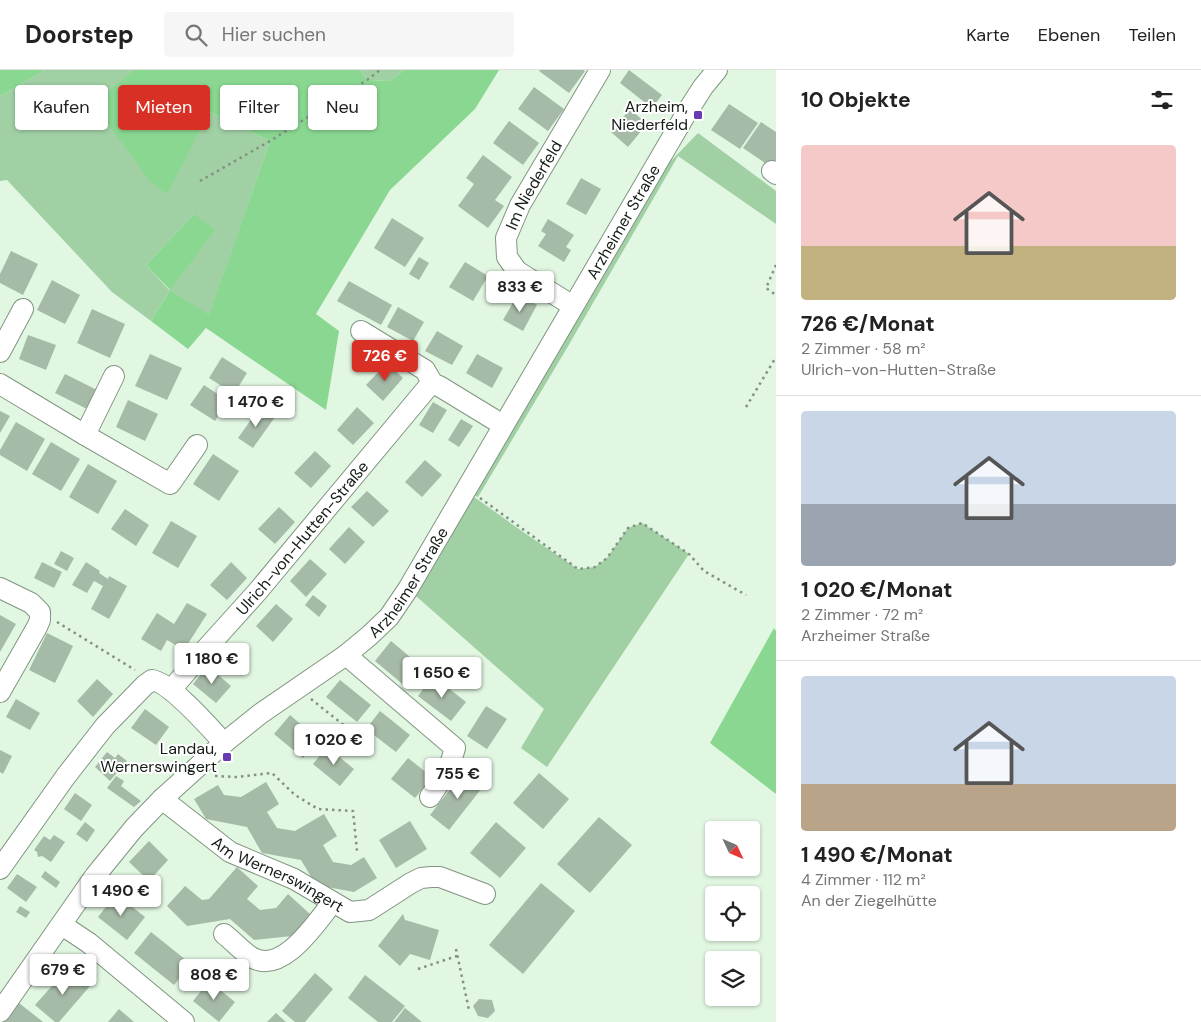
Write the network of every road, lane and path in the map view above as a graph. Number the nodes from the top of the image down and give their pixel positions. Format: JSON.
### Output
{"nodes":[{"id":1,"x":380,"y":70,"type":"edge"},
{"id":2,"x":600,"y":70,"type":"edge"},
{"id":3,"x":717,"y":70,"type":"edge"},
{"id":4,"x":200,"y":181,"type":"dead end"},
{"id":5,"x":776,"y":265,"type":"edge"},
{"id":6,"x":776,"y":295,"type":"edge"},
{"id":7,"x":573,"y":306,"type":"junction"},
{"id":8,"x":23,"y":310,"type":"dead end"},
{"id":9,"x":361,"y":331,"type":"dead end"},
{"id":10,"x":0,"y":352,"type":"edge"},
{"id":11,"x":776,"y":357,"type":"edge"},
{"id":12,"x":114,"y":376,"type":"dead end"},
{"id":13,"x":0,"y":384,"type":"edge"},
{"id":14,"x":433,"y":384,"type":"junction"},
{"id":15,"x":746,"y":407,"type":"dead end"},
{"id":16,"x":503,"y":425,"type":"junction"},
{"id":17,"x":84,"y":435,"type":"junction"},
{"id":18,"x":197,"y":445,"type":"dead end"},
{"id":19,"x":466,"y":490,"type":"junction"},
{"id":20,"x":0,"y":588,"type":"edge"},
{"id":21,"x":746,"y":595,"type":"dead end"},
{"id":22,"x":33,"y":606,"type":"junction"},
{"id":23,"x":346,"y":655,"type":"junction"},
{"id":24,"x":152,"y":680,"type":"junction"},
{"id":25,"x":171,"y":690,"type":"junction"},
{"id":26,"x":0,"y":692,"type":"edge"},
{"id":27,"x":304,"y":701,"type":"dead end"},
{"id":28,"x":224,"y":743,"type":"junction"},
{"id":29,"x":376,"y":751,"type":"dead end"},
{"id":30,"x":208,"y":782,"type":"dead end"},
{"id":31,"x":430,"y":797,"type":"dead end"},
{"id":32,"x":162,"y":800,"type":"junction"},
{"id":33,"x":357,"y":851,"type":"dead end"},
{"id":34,"x":0,"y":869,"type":"edge"},
{"id":35,"x":485,"y":894,"type":"dead end"},
{"id":36,"x":332,"y":903,"type":"junction"},
{"id":37,"x":62,"y":925,"type":"junction"},
{"id":38,"x":224,"y":934,"type":"dead end"},
{"id":39,"x":456,"y":949,"type":"dead end"},
{"id":40,"x":458,"y":956,"type":"junction"},
{"id":41,"x":418,"y":968,"type":"dead end"},
{"id":42,"x":469,"y":1010,"type":"dead end"},
{"id":43,"x":0,"y":1012,"type":"edge"},
{"id":44,"x":184,"y":1022,"type":"edge"}],
"edges":[{"from":1,"to":4,"type":"path"},
{"from":2,"to":7,"type":"street","name":"Im Niederfeld"},
{"from":3,"to":7,"type":"street","name":"Arzheimer Straße"},
{"from":5,"to":6,"type":"path"},
{"from":7,"to":16,"type":"street","name":"Arzheimer Straße"},
{"from":8,"to":10,"type":"street"},
{"from":9,"to":14,"type":"street"},
{"from":11,"to":15,"type":"path"},
{"from":12,"to":17,"type":"street"},
{"from":13,"to":17,"type":"street"},
{"from":14,"to":16,"type":"street"},
{"from":14,"to":25,"type":"street","name":"Ulrich-von-Hutten-Straße"},
{"from":16,"to":19,"type":"street","name":"Arzheimer Straße"},
{"from":17,"to":18,"type":"street"},
{"from":19,"to":21,"type":"path"},
{"from":19,"to":23,"type":"street","name":"Arzheimer Straße"},
{"from":20,"to":22,"type":"street"},
{"from":22,"to":24,"type":"path"},
{"from":22,"to":26,"type":"street"},
{"from":23,"to":28,"type":"street","name":"Arzheimer Straße"},
{"from":23,"to":31,"type":"street"},
{"from":24,"to":25,"type":"street"},
{"from":24,"to":34,"type":"street"},
{"from":25,"to":28,"type":"street"},
{"from":27,"to":29,"type":"path"},
{"from":28,"to":32,"type":"street","name":"Arzheimer Straße"},
{"from":30,"to":33,"type":"path"},
{"from":32,"to":36,"type":"street","name":"Am Wernerswingert"},
{"from":32,"to":37,"type":"street","name":"Arzheimer Straße"},
{"from":35,"to":36,"type":"street","name":"Am Wernerswingert"},
{"from":36,"to":38,"type":"street"},
{"from":37,"to":43,"type":"street","name":"Arzheimer Straße"},
{"from":37,"to":44,"type":"street"},
{"from":39,"to":40,"type":"path"},
{"from":40,"to":41,"type":"path"},
{"from":40,"to":42,"type":"path"}]}
